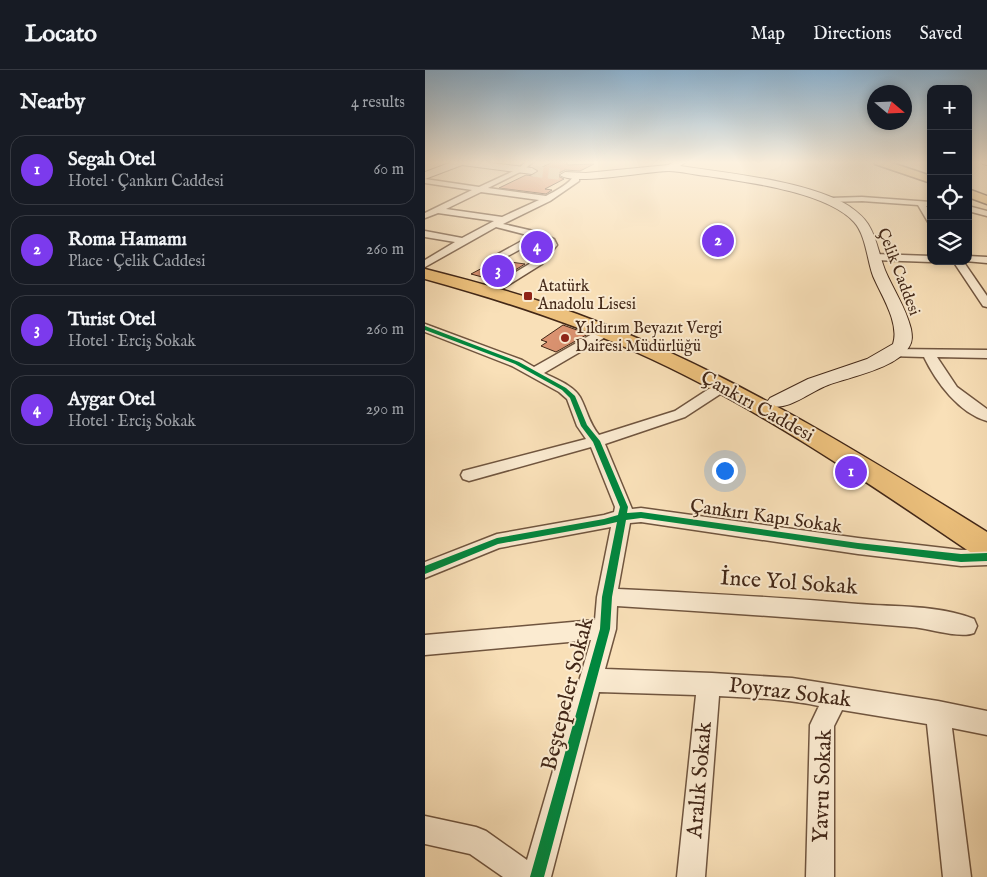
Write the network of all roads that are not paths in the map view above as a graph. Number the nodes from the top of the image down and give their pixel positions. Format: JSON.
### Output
{"nodes":[{"id":1,"x":457,"y":200,"type":"edge"},
{"id":2,"x":546,"y":200,"type":"edge"},
{"id":3,"x":829,"y":200,"type":"joint"},
{"id":4,"x":841,"y":200,"type":"edge"},
{"id":5,"x":871,"y":200,"type":"edge"},
{"id":6,"x":920,"y":204,"type":"junction"},
{"id":7,"x":927,"y":204,"type":"edge"},
{"id":8,"x":987,"y":205,"type":"edge"},
{"id":9,"x":425,"y":208,"type":"edge"},
{"id":10,"x":972,"y":209,"type":"edge"},
{"id":11,"x":972,"y":209,"type":"edge"},
{"id":12,"x":436,"y":210,"type":"junction"},
{"id":13,"x":927,"y":214,"type":"edge"},
{"id":14,"x":987,"y":214,"type":"edge"},
{"id":15,"x":425,"y":216,"type":"edge"},
{"id":16,"x":504,"y":220,"type":"junction"},
{"id":17,"x":494,"y":224,"type":"junction"},
{"id":18,"x":425,"y":234,"type":"edge"},
{"id":19,"x":539,"y":236,"type":"junction"},
{"id":20,"x":464,"y":241,"type":"junction"},
{"id":21,"x":874,"y":257,"type":"junction"},
{"id":22,"x":927,"y":259,"type":"edge"},
{"id":23,"x":972,"y":260,"type":"edge"},
{"id":24,"x":987,"y":260,"type":"edge"},
{"id":25,"x":492,"y":261,"type":"dead end"},
{"id":26,"x":425,"y":264,"type":"edge"},
{"id":27,"x":961,"y":265,"type":"edge"},
{"id":28,"x":425,"y":268,"type":"edge"},
{"id":29,"x":425,"y":274,"type":"edge"},
{"id":30,"x":499,"y":287,"type":"junction"},
{"id":31,"x":987,"y":304,"type":"edge"},
{"id":32,"x":425,"y":328,"type":"edge"},
{"id":33,"x":605,"y":332,"type":"junction"},
{"id":34,"x":892,"y":353,"type":"junction"},
{"id":35,"x":928,"y":353,"type":"junction"},
{"id":36,"x":987,"y":354,"type":"edge"},
{"id":37,"x":534,"y":374,"type":"junction"},
{"id":38,"x":723,"y":386,"type":"junction"},
{"id":39,"x":777,"y":402,"type":"junction"},
{"id":40,"x":987,"y":416,"type":"edge"},
{"id":41,"x":596,"y":441,"type":"junction"},
{"id":42,"x":469,"y":474,"type":"dead end"},
{"id":43,"x":622,"y":517,"type":"junction"},
{"id":44,"x":987,"y":531,"type":"edge"},
{"id":45,"x":987,"y":547,"type":"edge"},
{"id":46,"x":987,"y":557,"type":"edge"},
{"id":47,"x":425,"y":570,"type":"edge"},
{"id":48,"x":607,"y":597,"type":"junction"},
{"id":49,"x":967,"y":626,"type":"dead end"},
{"id":50,"x":605,"y":629,"type":"junction"},
{"id":51,"x":425,"y":645,"type":"edge"},
{"id":52,"x":591,"y":680,"type":"junction"},
{"id":53,"x":709,"y":684,"type":"junction"},
{"id":54,"x":835,"y":698,"type":"junction"},
{"id":55,"x":938,"y":713,"type":"junction"},
{"id":56,"x":987,"y":722,"type":"edge"},
{"id":57,"x":425,"y":830,"type":"edge"},
{"id":58,"x":527,"y":877,"type":"edge"},
{"id":59,"x":537,"y":877,"type":"edge"},
{"id":60,"x":691,"y":877,"type":"edge"},
{"id":61,"x":820,"y":877,"type":"edge"},
{"id":62,"x":957,"y":877,"type":"edge"}],
"edges":[{"from":1,"to":12,"type":"street"},
{"from":2,"to":16,"type":"street"},
{"from":3,"to":4,"type":"street"},
{"from":3,"to":21,"type":"street","name":"Çelik Caddesi"},
{"from":5,"to":6,"type":"street"},
{"from":6,"to":7,"type":"street"},
{"from":6,"to":13,"type":"street"},
{"from":8,"to":10,"type":"street"},
{"from":9,"to":12,"type":"street"},
{"from":11,"to":14,"type":"street"},
{"from":12,"to":15,"type":"street"},
{"from":12,"to":16,"type":"street"},
{"from":16,"to":17,"type":"street"},
{"from":17,"to":19,"type":"street"},
{"from":17,"to":20,"type":"street"},
{"from":18,"to":20,"type":"street"},
{"from":19,"to":25,"type":"street"},
{"from":19,"to":30,"type":"street"},
{"from":20,"to":26,"type":"street"},
{"from":21,"to":22,"type":"street"},
{"from":21,"to":34,"type":"street","name":"Çelik Caddesi"},
{"from":23,"to":24,"type":"street"},
{"from":27,"to":31,"type":"street"},
{"from":28,"to":30,"type":"main road","name":"Çankırı Caddesi"},
{"from":29,"to":33,"type":"main road","name":"Çankırı Caddesi"},
{"from":30,"to":39,"type":"main road","name":"Çankırı Caddesi"},
{"from":32,"to":37,"type":"street"},
{"from":33,"to":37,"type":"street"},
{"from":33,"to":38,"type":"main road","name":"Çankırı Caddesi"},
{"from":34,"to":35,"type":"street"},
{"from":34,"to":39,"type":"street"},
{"from":35,"to":36,"type":"street"},
{"from":35,"to":40,"type":"street"},
{"from":37,"to":41,"type":"street"},
{"from":38,"to":41,"type":"street"},
{"from":38,"to":45,"type":"main road","name":"Çankırı Caddesi"},
{"from":39,"to":44,"type":"main road","name":"Çankırı Caddesi"},
{"from":41,"to":42,"type":"street"},
{"from":41,"to":43,"type":"street"},
{"from":43,"to":46,"type":"street","name":"Çankırı Kapı Sokak"},
{"from":43,"to":47,"type":"street","name":"Çankırı Kapı Sokak"},
{"from":43,"to":48,"type":"street","name":"Beştepeler Sokak"},
{"from":48,"to":49,"type":"street","name":"İnce Yol Sokak"},
{"from":48,"to":50,"type":"street","name":"Beştepeler Sokak"},
{"from":50,"to":51,"type":"street"},
{"from":50,"to":52,"type":"street","name":"Beştepeler Sokak"},
{"from":52,"to":53,"type":"street","name":"Poyraz Sokak"},
{"from":52,"to":59,"type":"street","name":"Beştepeler Sokak"},
{"from":53,"to":54,"type":"street","name":"Poyraz Sokak"},
{"from":53,"to":60,"type":"street","name":"Aralık Sokak"},
{"from":54,"to":55,"type":"street","name":"Poyraz Sokak"},
{"from":54,"to":61,"type":"street","name":"Yavru Sokak"},
{"from":55,"to":56,"type":"street","name":"Poyraz Sokak"},
{"from":55,"to":62,"type":"street"},
{"from":57,"to":58,"type":"street"}]}
